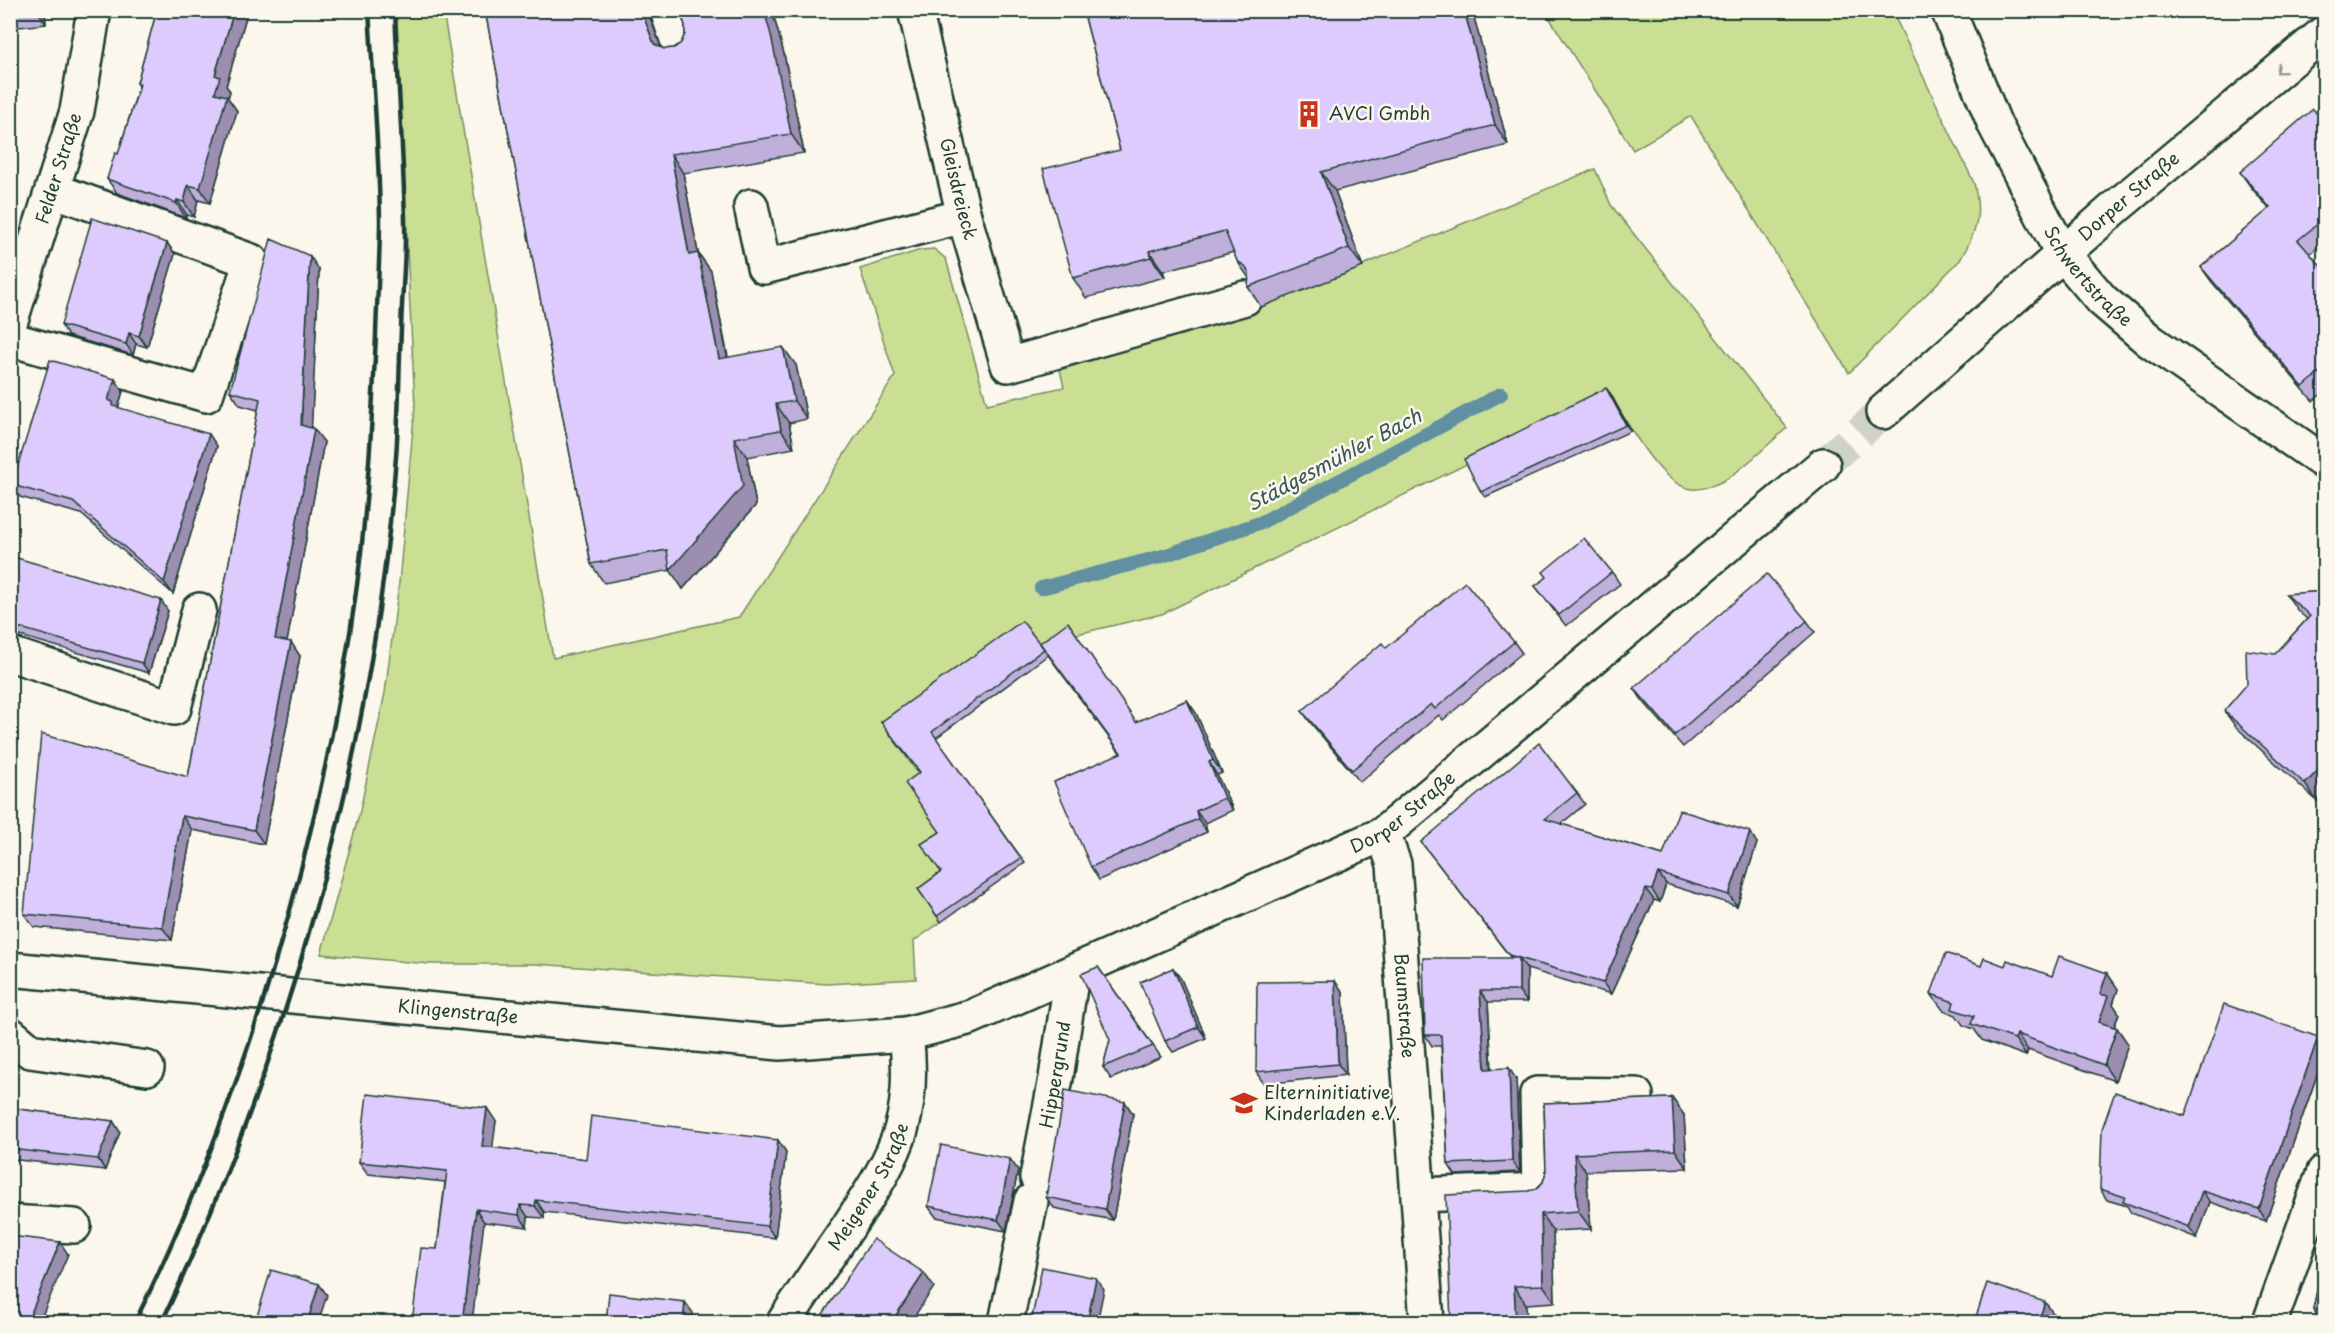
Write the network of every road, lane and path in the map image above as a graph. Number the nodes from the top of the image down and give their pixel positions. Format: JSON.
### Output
{"nodes":[{"id":1,"x":94,"y":10,"type":"edge"},
{"id":2,"x":667,"y":10,"type":"edge"},
{"id":3,"x":915,"y":10,"type":"edge"},
{"id":4,"x":1948,"y":10,"type":"edge"},
{"id":5,"x":2325,"y":33,"type":"edge"},
{"id":6,"x":680,"y":49,"type":"edge"},
{"id":7,"x":53,"y":190,"type":"junction"},
{"id":8,"x":751,"y":206,"type":"dead end"},
{"id":9,"x":964,"y":216,"type":"junction"},
{"id":10,"x":2062,"y":253,"type":"junction"},
{"id":11,"x":1245,"y":298,"type":"edge"},
{"id":12,"x":10,"y":323,"type":"edge"},
{"id":13,"x":10,"y":339,"type":"edge"},
{"id":14,"x":1883,"y":412,"type":"tunnel mouth"},
{"id":15,"x":2325,"y":462,"type":"edge"},
{"id":16,"x":1822,"y":465,"type":"tunnel mouth"},
{"id":17,"x":199,"y":610,"type":"dead end"},
{"id":18,"x":10,"y":654,"type":"edge"},
{"id":19,"x":1383,"y":834,"type":"junction"},
{"id":20,"x":10,"y":969,"type":"edge"},
{"id":21,"x":1072,"y":974,"type":"junction"},
{"id":22,"x":10,"y":1034,"type":"edge"},
{"id":23,"x":906,"y":1034,"type":"junction"},
{"id":24,"x":147,"y":1068,"type":"dead end"},
{"id":25,"x":1636,"y":1095,"type":"dead end"},
{"id":26,"x":2325,"y":1172,"type":"edge"},
{"id":27,"x":1421,"y":1207,"type":"junction"},
{"id":28,"x":1538,"y":1211,"type":"edge"},
{"id":29,"x":10,"y":1222,"type":"edge"},
{"id":30,"x":74,"y":1226,"type":"dead end"},
{"id":31,"x":784,"y":1323,"type":"edge"},
{"id":32,"x":1006,"y":1323,"type":"edge"},
{"id":33,"x":1427,"y":1323,"type":"edge"},
{"id":34,"x":2270,"y":1323,"type":"edge"}],
"edges":[{"from":1,"to":7,"type":"street","name":"Felder Straße"},
{"from":2,"to":6,"type":"street"},
{"from":3,"to":9,"type":"street","name":"Gleisdreieck"},
{"from":4,"to":10,"type":"street","name":"Schwertstraße"},
{"from":5,"to":10,"type":"street","name":"Dorper Straße","one_way":true},
{"from":7,"to":12,"type":"street","name":"Felder Straße"},
{"from":7,"to":13,"type":"street"},
{"from":8,"to":9,"type":"street"},
{"from":9,"to":11,"type":"street","name":"Gleisdreieck"},
{"from":10,"to":14,"type":"street","name":"Dorper Straße"},
{"from":10,"to":15,"type":"street","name":"Schwertstraße"},
{"from":16,"to":19,"type":"street","name":"Dorper Straße"},
{"from":17,"to":18,"type":"street"},
{"from":19,"to":21,"type":"street","name":"Dorper Straße"},
{"from":19,"to":27,"type":"street","name":"Baumstraße"},
{"from":20,"to":23,"type":"street","name":"Klingenstraße"},
{"from":21,"to":23,"type":"street","name":"Dorper Straße"},
{"from":21,"to":32,"type":"street","name":"Hippergrund"},
{"from":22,"to":24,"type":"street"},
{"from":23,"to":31,"type":"street","name":"Meigener Straße"},
{"from":25,"to":27,"type":"street"},
{"from":26,"to":34,"type":"street"},
{"from":27,"to":28,"type":"street"},
{"from":27,"to":33,"type":"street","name":"Baumstraße"},
{"from":29,"to":30,"type":"street"}]}
